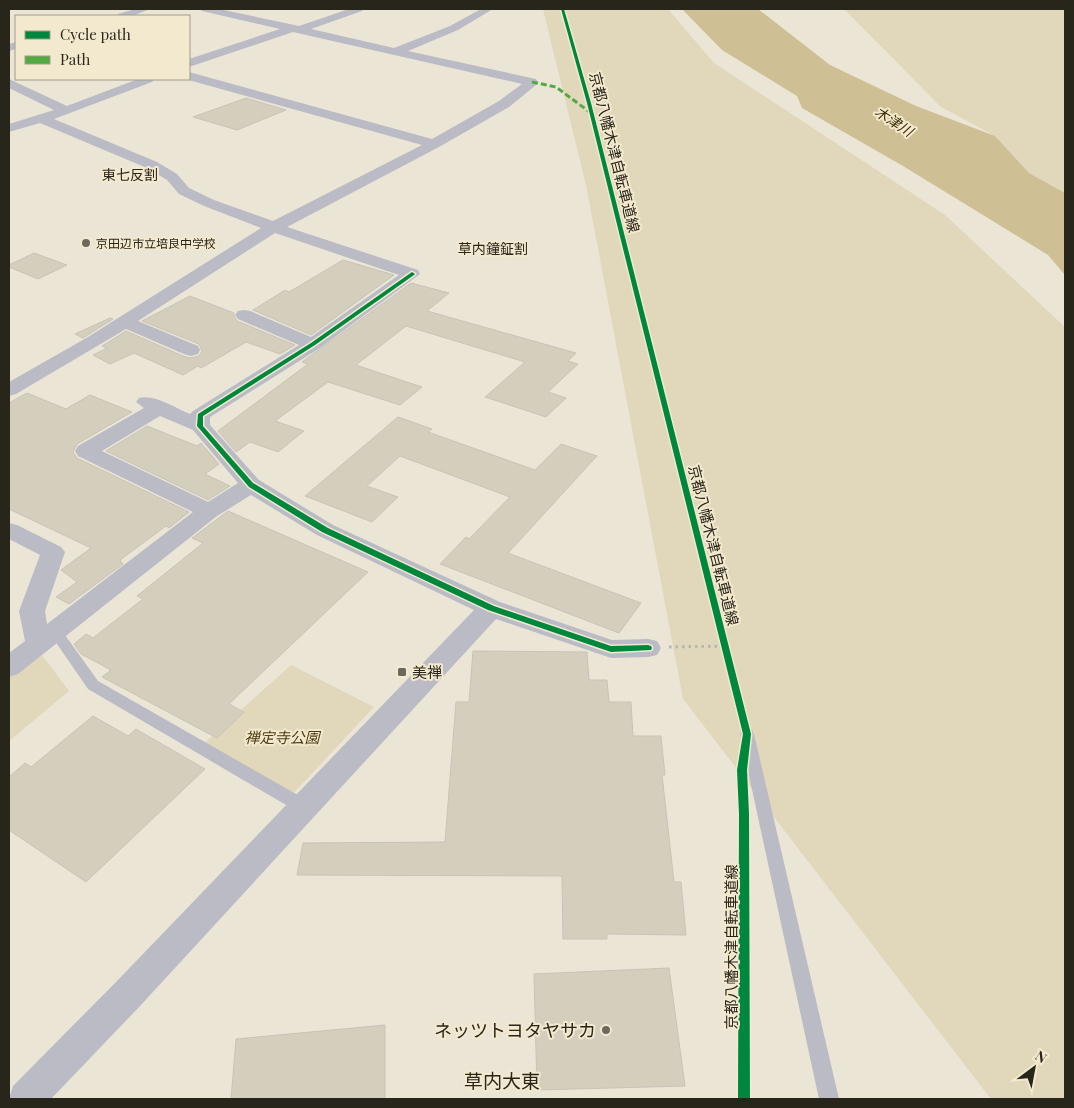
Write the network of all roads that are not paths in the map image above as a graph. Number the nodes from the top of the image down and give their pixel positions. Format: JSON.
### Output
{"nodes":[{"id":1,"x":145,"y":9,"type":"edge"},
{"id":2,"x":206,"y":9,"type":"edge"},
{"id":3,"x":358,"y":9,"type":"edge"},
{"id":4,"x":488,"y":9,"type":"edge"},
{"id":5,"x":125,"y":15,"type":"edge"},
{"id":6,"x":296,"y":29,"type":"junction"},
{"id":7,"x":394,"y":52,"type":"junction"},
{"id":8,"x":190,"y":63,"type":"edge"},
{"id":9,"x":190,"y":76,"type":"edge"},
{"id":10,"x":145,"y":80,"type":"edge"},
{"id":11,"x":9,"y":82,"type":"edge"},
{"id":12,"x":66,"y":111,"type":"junction"},
{"id":13,"x":40,"y":118,"type":"junction"},
{"id":14,"x":9,"y":128,"type":"edge"},
{"id":15,"x":434,"y":144,"type":"junction"},
{"id":16,"x":274,"y":227,"type":"junction"},
{"id":17,"x":244,"y":315,"type":"dead end"},
{"id":18,"x":124,"y":322,"type":"junction"},
{"id":19,"x":313,"y":344,"type":"junction"},
{"id":20,"x":191,"y":350,"type":"dead end"},
{"id":21,"x":9,"y":390,"type":"edge"},
{"id":22,"x":200,"y":426,"type":"junction"},
{"id":23,"x":251,"y":485,"type":"junction"},
{"id":24,"x":209,"y":511,"type":"junction"},
{"id":25,"x":9,"y":530,"type":"edge"},
{"id":26,"x":491,"y":608,"type":"junction"},
{"id":27,"x":46,"y":638,"type":"junction"},
{"id":28,"x":648,"y":648,"type":"road end"},
{"id":29,"x":9,"y":667,"type":"edge"},
{"id":30,"x":747,"y":734,"type":"dead end"},
{"id":31,"x":304,"y":807,"type":"junction"},
{"id":32,"x":26,"y":1099,"type":"edge"},
{"id":33,"x":829,"y":1099,"type":"edge"}],
"edges":[{"from":1,"to":5,"type":"street"},
{"from":2,"to":6,"type":"street"},
{"from":3,"to":6,"type":"street"},
{"from":4,"to":7,"type":"street"},
{"from":6,"to":7,"type":"street"},
{"from":6,"to":8,"type":"street"},
{"from":7,"to":15,"type":"street"},
{"from":9,"to":15,"type":"street"},
{"from":10,"to":12,"type":"street"},
{"from":11,"to":12,"type":"street"},
{"from":12,"to":13,"type":"street"},
{"from":13,"to":14,"type":"street"},
{"from":13,"to":16,"type":"street"},
{"from":15,"to":16,"type":"street"},
{"from":16,"to":18,"type":"street"},
{"from":16,"to":19,"type":"street"},
{"from":17,"to":19,"type":"street"},
{"from":18,"to":20,"type":"street"},
{"from":18,"to":21,"type":"street"},
{"from":19,"to":22,"type":"street"},
{"from":22,"to":23,"type":"street"},
{"from":22,"to":24,"type":"street"},
{"from":23,"to":24,"type":"street"},
{"from":23,"to":26,"type":"street"},
{"from":24,"to":27,"type":"street"},
{"from":25,"to":27,"type":"street"},
{"from":26,"to":28,"type":"street"},
{"from":26,"to":31,"type":"street"},
{"from":27,"to":29,"type":"street"},
{"from":27,"to":31,"type":"lane"},
{"from":30,"to":33,"type":"lane"},
{"from":31,"to":32,"type":"street"}]}
